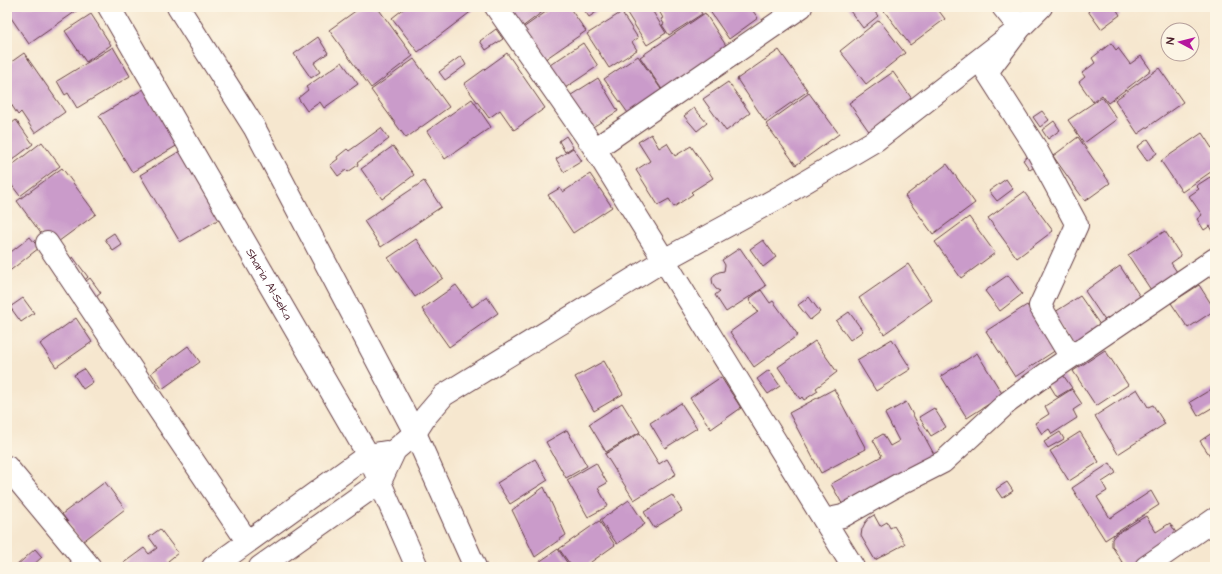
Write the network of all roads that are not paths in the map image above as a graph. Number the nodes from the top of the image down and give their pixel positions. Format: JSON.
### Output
{"nodes":[{"id":1,"x":109,"y":7,"type":"edge"},
{"id":2,"x":178,"y":7,"type":"edge"},
{"id":3,"x":496,"y":7,"type":"edge"},
{"id":4,"x":1003,"y":7,"type":"edge"},
{"id":5,"x":1042,"y":7,"type":"edge"},
{"id":6,"x":789,"y":10,"type":"edge"},
{"id":7,"x":1020,"y":28,"type":"junction"},
{"id":8,"x":595,"y":149,"type":"junction"},
{"id":9,"x":47,"y":243,"type":"dead end"},
{"id":10,"x":1215,"y":259,"type":"edge"},
{"id":11,"x":664,"y":260,"type":"junction"},
{"id":12,"x":1076,"y":354,"type":"junction"},
{"id":13,"x":415,"y":432,"type":"junction"},
{"id":14,"x":395,"y":450,"type":"junction"},
{"id":15,"x":368,"y":455,"type":"junction"},
{"id":16,"x":7,"y":467,"type":"edge"},
{"id":17,"x":380,"y":482,"type":"junction"},
{"id":18,"x":1215,"y":519,"type":"edge"},
{"id":19,"x":824,"y":520,"type":"junction"},
{"id":20,"x":247,"y":541,"type":"junction"},
{"id":21,"x":90,"y":567,"type":"edge"},
{"id":22,"x":213,"y":567,"type":"edge"},
{"id":23,"x":260,"y":567,"type":"edge"},
{"id":24,"x":417,"y":567,"type":"edge"},
{"id":25,"x":475,"y":567,"type":"edge"},
{"id":26,"x":853,"y":567,"type":"edge"},
{"id":27,"x":1146,"y":567,"type":"edge"}],
"edges":[{"from":1,"to":15,"type":"street","name":"Sharia Al-Seka"},
{"from":2,"to":13,"type":"street"},
{"from":3,"to":8,"type":"street"},
{"from":4,"to":7,"type":"street"},
{"from":5,"to":7,"type":"street"},
{"from":6,"to":8,"type":"street"},
{"from":7,"to":11,"type":"street"},
{"from":7,"to":12,"type":"street"},
{"from":8,"to":11,"type":"street"},
{"from":9,"to":20,"type":"street"},
{"from":10,"to":12,"type":"street"},
{"from":11,"to":13,"type":"street"},
{"from":11,"to":19,"type":"street"},
{"from":12,"to":19,"type":"street"},
{"from":13,"to":14,"type":"street"},
{"from":13,"to":25,"type":"street"},
{"from":14,"to":15,"type":"street"},
{"from":14,"to":17,"type":"street"},
{"from":15,"to":17,"type":"street","name":"Sharia Al-Seka"},
{"from":15,"to":20,"type":"street"},
{"from":16,"to":21,"type":"street"},
{"from":17,"to":23,"type":"street"},
{"from":17,"to":24,"type":"street","name":"Sharia Al-Seka"},
{"from":18,"to":27,"type":"street"},
{"from":19,"to":26,"type":"street"},
{"from":20,"to":22,"type":"street"}]}
